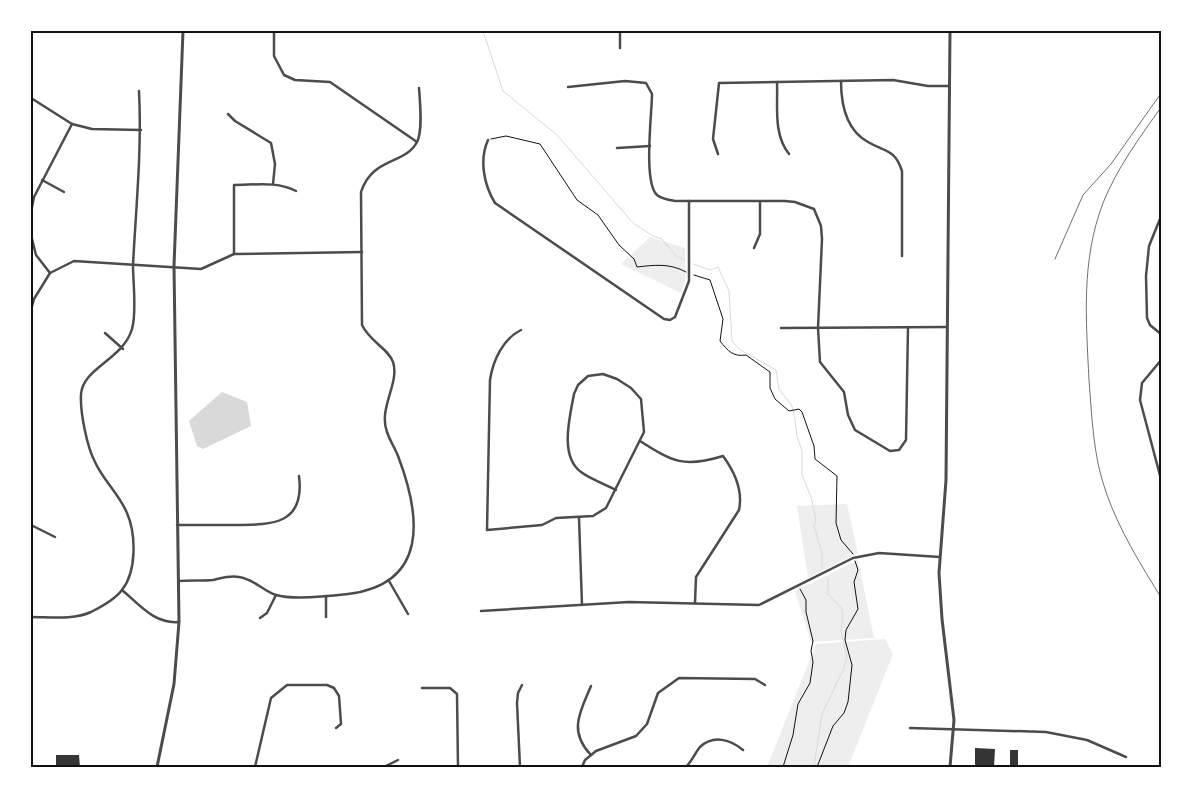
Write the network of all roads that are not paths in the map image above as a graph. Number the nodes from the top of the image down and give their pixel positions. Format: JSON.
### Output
{"nodes":[{"id":1,"x":183,"y":31,"type":"edge"},
{"id":2,"x":274,"y":31,"type":"edge"},
{"id":3,"x":620,"y":31,"type":"edge"},
{"id":4,"x":950,"y":31,"type":"edge"},
{"id":5,"x":620,"y":48,"type":"dead end"},
{"id":6,"x":841,"y":81,"type":"junction"},
{"id":7,"x":777,"y":82,"type":"junction"},
{"id":8,"x":949,"y":86,"type":"junction"},
{"id":9,"x":568,"y":87,"type":"dead end"},
{"id":10,"x":419,"y":88,"type":"dead end"},
{"id":11,"x":139,"y":91,"type":"dead end"},
{"id":12,"x":31,"y":98,"type":"edge"},
{"id":13,"x":228,"y":114,"type":"dead end"},
{"id":14,"x":72,"y":124,"type":"junction"},
{"id":15,"x":141,"y":130,"type":"junction"},
{"id":16,"x":488,"y":140,"type":"road end"},
{"id":17,"x":417,"y":142,"type":"junction"},
{"id":18,"x":650,"y":146,"type":"junction"},
{"id":19,"x":617,"y":148,"type":"dead end"},
{"id":20,"x":718,"y":154,"type":"dead end"},
{"id":21,"x":789,"y":154,"type":"dead end"},
{"id":22,"x":42,"y":180,"type":"junction"},
{"id":23,"x":273,"y":184,"type":"junction"},
{"id":24,"x":296,"y":191,"type":"dead end"},
{"id":25,"x":64,"y":192,"type":"dead end"},
{"id":26,"x":689,"y":201,"type":"junction"},
{"id":27,"x":760,"y":201,"type":"junction"},
{"id":28,"x":31,"y":212,"type":"edge"},
{"id":29,"x":1162,"y":214,"type":"edge"},
{"id":30,"x":31,"y":236,"type":"edge"},
{"id":31,"x":754,"y":248,"type":"dead end"},
{"id":32,"x":362,"y":252,"type":"junction"},
{"id":33,"x":234,"y":254,"type":"junction"},
{"id":34,"x":902,"y":256,"type":"dead end"},
{"id":35,"x":133,"y":266,"type":"junction"},
{"id":36,"x":174,"y":266,"type":"junction"},
{"id":37,"x":50,"y":273,"type":"junction"},
{"id":38,"x":31,"y":310,"type":"edge"},
{"id":39,"x":908,"y":327,"type":"junction"},
{"id":40,"x":949,"y":327,"type":"junction"},
{"id":41,"x":781,"y":328,"type":"dead end"},
{"id":42,"x":818,"y":328,"type":"junction"},
{"id":43,"x":521,"y":330,"type":"dead end"},
{"id":44,"x":105,"y":333,"type":"dead end"},
{"id":45,"x":1162,"y":335,"type":"edge"},
{"id":46,"x":123,"y":348,"type":"junction"},
{"id":47,"x":1162,"y":358,"type":"edge"},
{"id":48,"x":640,"y":441,"type":"junction"},
{"id":49,"x":299,"y":476,"type":"dead end"},
{"id":50,"x":1162,"y":483,"type":"edge"},
{"id":51,"x":616,"y":490,"type":"junction"},
{"id":52,"x":579,"y":518,"type":"junction"},
{"id":53,"x":31,"y":525,"type":"edge"},
{"id":54,"x":177,"y":525,"type":"junction"},
{"id":55,"x":55,"y":537,"type":"dead end"},
{"id":56,"x":940,"y":557,"type":"junction"},
{"id":57,"x":178,"y":581,"type":"junction"},
{"id":58,"x":389,"y":581,"type":"junction"},
{"id":59,"x":122,"y":590,"type":"junction"},
{"id":60,"x":276,"y":595,"type":"junction"},
{"id":61,"x":326,"y":596,"type":"junction"},
{"id":62,"x":695,"y":604,"type":"junction"},
{"id":63,"x":582,"y":605,"type":"junction"},
{"id":64,"x":481,"y":611,"type":"dead end"},
{"id":65,"x":408,"y":614,"type":"dead end"},
{"id":66,"x":31,"y":617,"type":"edge"},
{"id":67,"x":326,"y":617,"type":"dead end"},
{"id":68,"x":260,"y":618,"type":"dead end"},
{"id":69,"x":179,"y":622,"type":"junction"},
{"id":70,"x":522,"y":685,"type":"dead end"},
{"id":71,"x":765,"y":685,"type":"dead end"},
{"id":72,"x":591,"y":686,"type":"dead end"},
{"id":73,"x":422,"y":688,"type":"dead end"},
{"id":74,"x":336,"y":728,"type":"dead end"},
{"id":75,"x":910,"y":728,"type":"dead end"},
{"id":76,"x":954,"y":730,"type":"junction"},
{"id":77,"x":743,"y":750,"type":"dead end"},
{"id":78,"x":591,"y":755,"type":"junction"},
{"id":79,"x":1126,"y":757,"type":"dead end"},
{"id":80,"x":398,"y":760,"type":"dead end"},
{"id":81,"x":157,"y":767,"type":"edge"},
{"id":82,"x":255,"y":767,"type":"edge"},
{"id":83,"x":384,"y":767,"type":"edge"},
{"id":84,"x":458,"y":767,"type":"edge"},
{"id":85,"x":520,"y":767,"type":"edge"},
{"id":86,"x":582,"y":767,"type":"edge"},
{"id":87,"x":686,"y":767,"type":"edge"},
{"id":88,"x":950,"y":767,"type":"edge"}],
"edges":[{"from":1,"to":36,"type":"street"},
{"from":2,"to":17,"type":"street"},
{"from":3,"to":5,"type":"street"},
{"from":4,"to":8,"type":"street"},
{"from":6,"to":7,"type":"street"},
{"from":6,"to":8,"type":"street"},
{"from":6,"to":34,"type":"street"},
{"from":7,"to":20,"type":"street"},
{"from":7,"to":21,"type":"street"},
{"from":8,"to":40,"type":"street"},
{"from":9,"to":18,"type":"street"},
{"from":10,"to":17,"type":"street"},
{"from":11,"to":15,"type":"street"},
{"from":12,"to":14,"type":"street"},
{"from":13,"to":23,"type":"street"},
{"from":14,"to":15,"type":"street"},
{"from":14,"to":22,"type":"street"},
{"from":15,"to":35,"type":"street"},
{"from":16,"to":26,"type":"street"},
{"from":17,"to":32,"type":"street"},
{"from":18,"to":19,"type":"street"},
{"from":18,"to":26,"type":"street"},
{"from":22,"to":25,"type":"street"},
{"from":22,"to":28,"type":"street"},
{"from":23,"to":24,"type":"street"},
{"from":23,"to":33,"type":"street"},
{"from":26,"to":27,"type":"street"},
{"from":27,"to":31,"type":"street"},
{"from":27,"to":42,"type":"street"},
{"from":29,"to":45,"type":"street"},
{"from":30,"to":37,"type":"street"},
{"from":32,"to":33,"type":"street"},
{"from":32,"to":58,"type":"street"},
{"from":33,"to":36,"type":"street"},
{"from":35,"to":36,"type":"street"},
{"from":35,"to":37,"type":"street"},
{"from":35,"to":46,"type":"street"},
{"from":36,"to":54,"type":"street"},
{"from":37,"to":38,"type":"street"},
{"from":39,"to":40,"type":"street"},
{"from":39,"to":42,"type":"street"},
{"from":39,"to":42,"type":"street"},
{"from":40,"to":56,"type":"street"},
{"from":41,"to":42,"type":"street"},
{"from":43,"to":52,"type":"street"},
{"from":44,"to":46,"type":"street"},
{"from":46,"to":59,"type":"street"},
{"from":47,"to":50,"type":"street"},
{"from":48,"to":51,"type":"street"},
{"from":48,"to":51,"type":"street"},
{"from":48,"to":62,"type":"street"},
{"from":49,"to":54,"type":"street"},
{"from":51,"to":52,"type":"street"},
{"from":52,"to":63,"type":"street"},
{"from":53,"to":55,"type":"street"},
{"from":54,"to":57,"type":"street"},
{"from":56,"to":62,"type":"street"},
{"from":56,"to":76,"type":"street"},
{"from":57,"to":60,"type":"street"},
{"from":57,"to":69,"type":"street"},
{"from":58,"to":61,"type":"street"},
{"from":58,"to":65,"type":"street"},
{"from":59,"to":66,"type":"street"},
{"from":59,"to":69,"type":"street"},
{"from":60,"to":61,"type":"street"},
{"from":60,"to":68,"type":"street"},
{"from":61,"to":67,"type":"street"},
{"from":62,"to":63,"type":"street"},
{"from":63,"to":64,"type":"street"},
{"from":69,"to":81,"type":"street"},
{"from":70,"to":85,"type":"street"},
{"from":71,"to":78,"type":"street"},
{"from":72,"to":78,"type":"street"},
{"from":73,"to":84,"type":"street"},
{"from":74,"to":82,"type":"street"},
{"from":75,"to":76,"type":"street"},
{"from":76,"to":79,"type":"street"},
{"from":76,"to":88,"type":"street"},
{"from":77,"to":87,"type":"street"},
{"from":78,"to":86,"type":"street"},
{"from":80,"to":83,"type":"street"}]}
